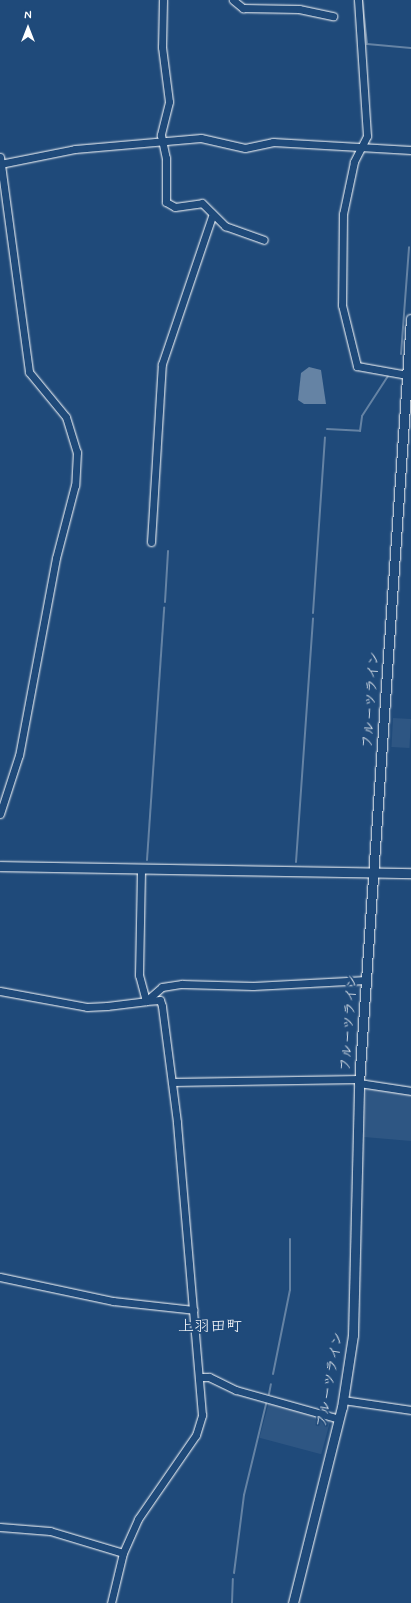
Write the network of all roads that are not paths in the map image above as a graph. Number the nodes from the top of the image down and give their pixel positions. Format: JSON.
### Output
{"nodes":[{"id":1,"x":163,"y":0,"type":"edge"},
{"id":2,"x":233,"y":0,"type":"edge"},
{"id":3,"x":358,"y":0,"type":"edge"},
{"id":4,"x":333,"y":16,"type":"dead end"},
{"id":5,"x":162,"y":142,"type":"junction"},
{"id":6,"x":362,"y":147,"type":"junction"},
{"id":7,"x":411,"y":150,"type":"edge"},
{"id":8,"x":0,"y":162,"type":"edge"},
{"id":9,"x":212,"y":216,"type":"junction"},
{"id":10,"x":264,"y":240,"type":"dead end"},
{"id":11,"x":411,"y":319,"type":"edge"},
{"id":12,"x":409,"y":365,"type":"edge"},
{"id":13,"x":408,"y":375,"type":"junction"},
{"id":14,"x":151,"y":542,"type":"dead end"},
{"id":15,"x":0,"y":814,"type":"edge"},
{"id":16,"x":0,"y":866,"type":"edge"},
{"id":17,"x":141,"y":868,"type":"junction"},
{"id":18,"x":374,"y":872,"type":"junction"},
{"id":19,"x":411,"y":873,"type":"edge"},
{"id":20,"x":366,"y":980,"type":"junction"},
{"id":21,"x":0,"y":991,"type":"edge"},
{"id":22,"x":146,"y":1001,"type":"junction"},
{"id":23,"x":359,"y":1081,"type":"junction"},
{"id":24,"x":172,"y":1082,"type":"junction"},
{"id":25,"x":411,"y":1091,"type":"edge"},
{"id":26,"x":0,"y":1277,"type":"edge"},
{"id":27,"x":194,"y":1310,"type":"junction"},
{"id":28,"x":199,"y":1377,"type":"junction"},
{"id":29,"x":343,"y":1400,"type":"junction"},
{"id":30,"x":411,"y":1410,"type":"edge"},
{"id":31,"x":339,"y":1419,"type":"junction"},
{"id":32,"x":0,"y":1527,"type":"edge"},
{"id":33,"x":123,"y":1553,"type":"junction"},
{"id":34,"x":112,"y":1603,"type":"edge"},
{"id":35,"x":293,"y":1603,"type":"edge"}],
"edges":[{"from":1,"to":5,"type":"street"},
{"from":2,"to":4,"type":"street"},
{"from":3,"to":6,"type":"street"},
{"from":5,"to":6,"type":"street"},
{"from":5,"to":8,"type":"street"},
{"from":5,"to":9,"type":"street"},
{"from":6,"to":7,"type":"street"},
{"from":6,"to":13,"type":"street"},
{"from":8,"to":15,"type":"street"},
{"from":9,"to":10,"type":"street"},
{"from":9,"to":14,"type":"street"},
{"from":11,"to":12,"type":"street","name":"フルーツライン"},
{"from":12,"to":13,"type":"street","name":"フルーツライン"},
{"from":13,"to":18,"type":"street","name":"フルーツライン"},
{"from":16,"to":17,"type":"street"},
{"from":17,"to":18,"type":"street"},
{"from":17,"to":22,"type":"street"},
{"from":18,"to":19,"type":"street"},
{"from":18,"to":20,"type":"street","name":"フルーツライン"},
{"from":20,"to":22,"type":"street"},
{"from":20,"to":23,"type":"street","name":"フルーツライン"},
{"from":21,"to":22,"type":"street"},
{"from":22,"to":24,"type":"street"},
{"from":23,"to":24,"type":"street"},
{"from":23,"to":25,"type":"street"},
{"from":23,"to":29,"type":"street","name":"フルーツライン"},
{"from":24,"to":27,"type":"street"},
{"from":26,"to":27,"type":"street"},
{"from":27,"to":28,"type":"street"},
{"from":28,"to":31,"type":"street"},
{"from":28,"to":33,"type":"street"},
{"from":29,"to":30,"type":"street"},
{"from":29,"to":31,"type":"street","name":"フルーツライン"},
{"from":31,"to":35,"type":"street","name":"フルーツライン"},
{"from":32,"to":33,"type":"street"},
{"from":33,"to":34,"type":"street"}]}
